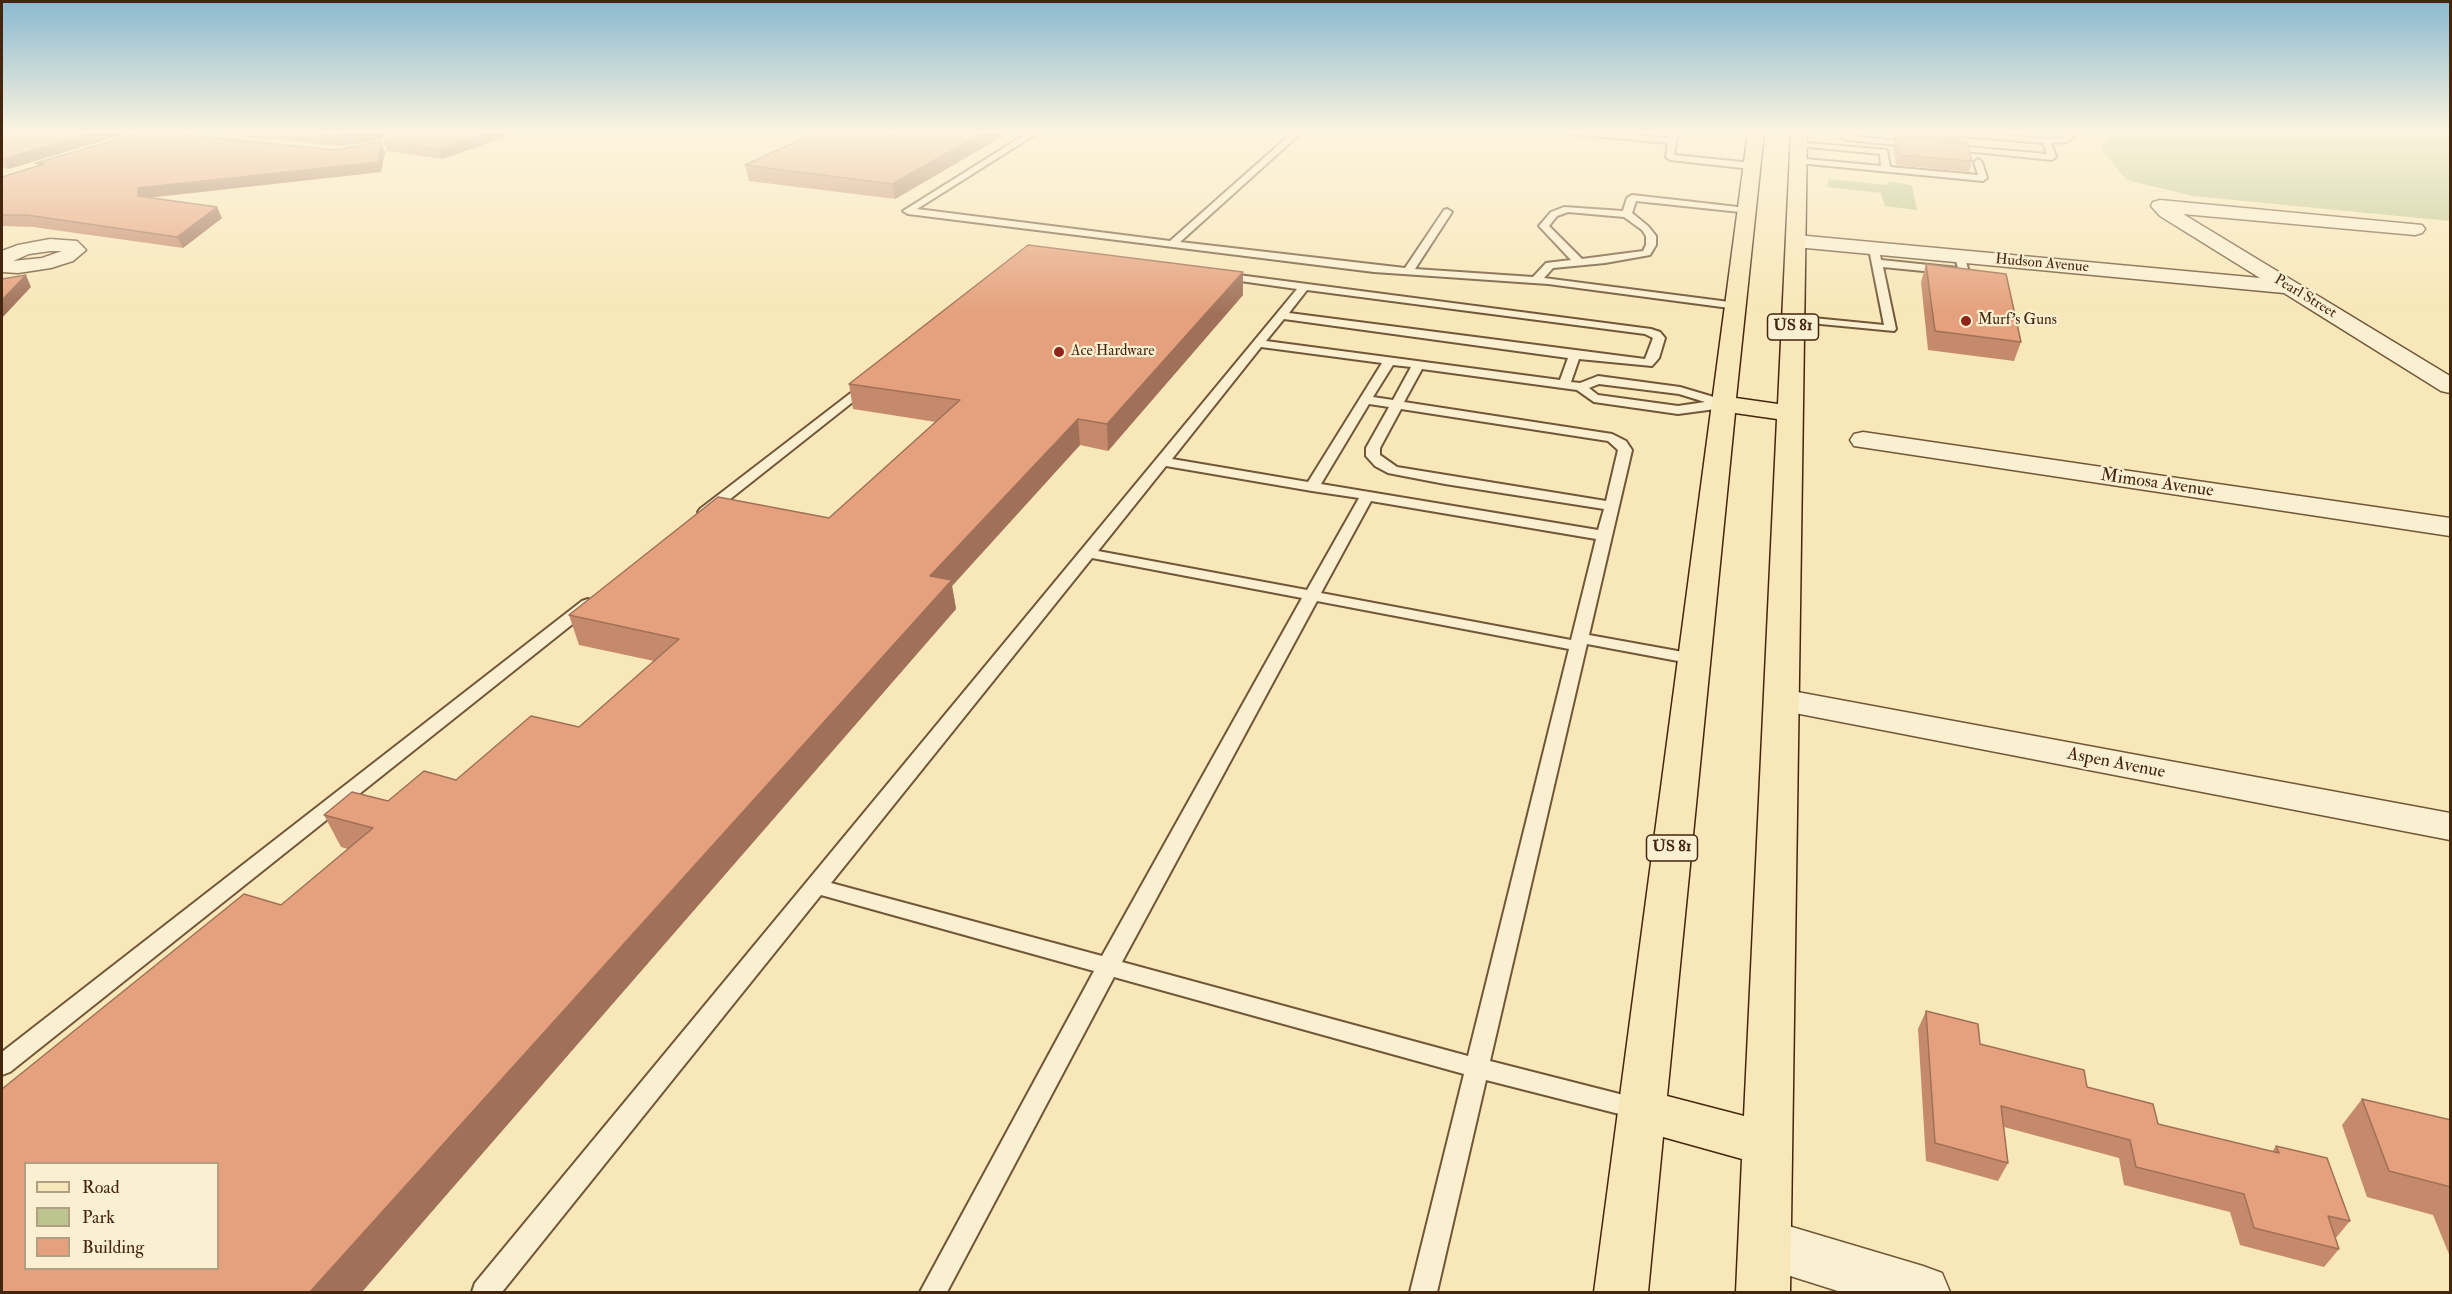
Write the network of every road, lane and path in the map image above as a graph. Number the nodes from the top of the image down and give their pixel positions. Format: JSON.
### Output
{"nodes":[{"id":1,"x":939,"y":192,"type":"edge"},
{"id":2,"x":1230,"y":192,"type":"edge"},
{"id":3,"x":1750,"y":192,"type":"edge"},
{"id":4,"x":1798,"y":192,"type":"edge"},
{"id":5,"x":1748,"y":211,"type":"junction"},
{"id":6,"x":1447,"y":212,"type":"dead end"},
{"id":7,"x":1627,"y":214,"type":"junction"},
{"id":8,"x":2415,"y":230,"type":"dead end"},
{"id":9,"x":1796,"y":241,"type":"junction"},
{"id":10,"x":1172,"y":244,"type":"junction"},
{"id":11,"x":1875,"y":256,"type":"junction"},
{"id":12,"x":1579,"y":262,"type":"junction"},
{"id":13,"x":1408,"y":271,"type":"junction"},
{"id":14,"x":1210,"y":275,"type":"edge"},
{"id":15,"x":1536,"y":280,"type":"junction"},
{"id":16,"x":1304,"y":286,"type":"junction"},
{"id":17,"x":2288,"y":287,"type":"junction"},
{"id":18,"x":1737,"y":306,"type":"junction"},
{"id":19,"x":1281,"y":315,"type":"junction"},
{"id":20,"x":1793,"y":319,"type":"junction"},
{"id":21,"x":1258,"y":343,"type":"junction"},
{"id":22,"x":1575,"y":355,"type":"junction"},
{"id":23,"x":1389,"y":362,"type":"junction"},
{"id":24,"x":1418,"y":366,"type":"junction"},
{"id":25,"x":879,"y":376,"type":"edge"},
{"id":26,"x":1564,"y":385,"type":"junction"},
{"id":27,"x":2451,"y":386,"type":"edge"},
{"id":28,"x":1581,"y":387,"type":"junction"},
{"id":29,"x":1366,"y":400,"type":"junction"},
{"id":30,"x":1723,"y":404,"type":"junction"},
{"id":31,"x":1396,"y":405,"type":"junction"},
{"id":32,"x":1790,"y":413,"type":"junction"},
{"id":33,"x":1863,"y":440,"type":"dead end"},
{"id":34,"x":1162,"y":461,"type":"junction"},
{"id":35,"x":1312,"y":487,"type":"junction"},
{"id":36,"x":1367,"y":496,"type":"junction"},
{"id":37,"x":1612,"y":506,"type":"junction"},
{"id":38,"x":692,"y":522,"type":"edge"},
{"id":39,"x":2451,"y":527,"type":"edge"},
{"id":40,"x":1605,"y":536,"type":"junction"},
{"id":41,"x":1087,"y":553,"type":"junction"},
{"id":42,"x":1311,"y":595,"type":"junction"},
{"id":43,"x":598,"y":596,"type":"edge"},
{"id":44,"x":1579,"y":642,"type":"junction"},
{"id":45,"x":1694,"y":659,"type":"junction"},
{"id":46,"x":1781,"y":700,"type":"junction"},
{"id":47,"x":2451,"y":827,"type":"edge"},
{"id":48,"x":815,"y":886,"type":"junction"},
{"id":49,"x":1107,"y":967,"type":"junction"},
{"id":50,"x":2,"y":1065,"type":"edge"},
{"id":51,"x":1478,"y":1068,"type":"junction"},
{"id":52,"x":1642,"y":1110,"type":"junction"},
{"id":53,"x":1769,"y":1145,"type":"junction"},
{"id":54,"x":1764,"y":1268,"type":"edge"},
{"id":55,"x":485,"y":1293,"type":"edge"},
{"id":56,"x":933,"y":1293,"type":"edge"},
{"id":57,"x":1423,"y":1293,"type":"edge"},
{"id":58,"x":1621,"y":1293,"type":"edge"},
{"id":59,"x":1923,"y":1293,"type":"edge"}],
"edges":[{"from":1,"to":10,"type":"lane"},
{"from":2,"to":10,"type":"lane"},
{"from":3,"to":5,"type":"main road","number":"US 81"},
{"from":4,"to":9,"type":"main road","number":"US 81"},
{"from":5,"to":7,"type":"lane"},
{"from":5,"to":18,"type":"main road","number":"US 81"},
{"from":6,"to":13,"type":"lane"},
{"from":7,"to":12,"type":"lane"},
{"from":7,"to":12,"type":"lane"},
{"from":8,"to":17,"type":"street","name":"Pearl Street"},
{"from":9,"to":11,"type":"street","name":"Hudson Avenue"},
{"from":9,"to":20,"type":"main road","number":"US 81"},
{"from":10,"to":13,"type":"lane"},
{"from":11,"to":17,"type":"street","name":"Hudson Avenue"},
{"from":11,"to":20,"type":"lane"},
{"from":12,"to":15,"type":"lane"},
{"from":13,"to":15,"type":"lane"},
{"from":14,"to":16,"type":"lane"},
{"from":15,"to":18,"type":"lane"},
{"from":16,"to":19,"type":"lane"},
{"from":16,"to":22,"type":"lane"},
{"from":17,"to":27,"type":"street","name":"Pearl Street"},
{"from":18,"to":30,"type":"main road","number":"US 81"},
{"from":19,"to":21,"type":"lane"},
{"from":19,"to":22,"type":"lane"},
{"from":20,"to":32,"type":"main road","number":"US 81"},
{"from":21,"to":23,"type":"lane"},
{"from":21,"to":34,"type":"lane"},
{"from":22,"to":26,"type":"lane"},
{"from":23,"to":24,"type":"lane"},
{"from":23,"to":29,"type":"lane"},
{"from":24,"to":26,"type":"lane"},
{"from":24,"to":31,"type":"lane"},
{"from":25,"to":38,"type":"lane"},
{"from":26,"to":28,"type":"lane"},
{"from":28,"to":30,"type":"lane"},
{"from":28,"to":30,"type":"lane"},
{"from":29,"to":31,"type":"lane"},
{"from":29,"to":35,"type":"lane"},
{"from":30,"to":32,"type":"main road"},
{"from":30,"to":45,"type":"main road","number":"US 81"},
{"from":31,"to":37,"type":"lane"},
{"from":31,"to":37,"type":"lane"},
{"from":32,"to":46,"type":"main road","number":"US 81"},
{"from":33,"to":39,"type":"street","name":"Mimosa Avenue"},
{"from":34,"to":35,"type":"lane"},
{"from":34,"to":41,"type":"lane"},
{"from":35,"to":36,"type":"lane"},
{"from":36,"to":40,"type":"lane"},
{"from":36,"to":42,"type":"lane"},
{"from":37,"to":40,"type":"lane"},
{"from":40,"to":44,"type":"lane"},
{"from":41,"to":42,"type":"lane"},
{"from":41,"to":48,"type":"lane"},
{"from":42,"to":44,"type":"lane"},
{"from":42,"to":49,"type":"lane"},
{"from":43,"to":50,"type":"lane"},
{"from":44,"to":45,"type":"lane"},
{"from":44,"to":51,"type":"lane"},
{"from":45,"to":52,"type":"main road","number":"US 81"},
{"from":46,"to":47,"type":"street","name":"Aspen Avenue"},
{"from":46,"to":53,"type":"main road","number":"US 81"},
{"from":48,"to":49,"type":"lane"},
{"from":48,"to":55,"type":"lane"},
{"from":49,"to":51,"type":"lane"},
{"from":49,"to":56,"type":"lane"},
{"from":51,"to":52,"type":"lane"},
{"from":51,"to":57,"type":"lane"},
{"from":52,"to":53,"type":"main road"},
{"from":52,"to":58,"type":"main road","number":"US 81"},
{"from":53,"to":54,"type":"main road","number":"US 81"},
{"from":54,"to":59,"type":"street"}]}
